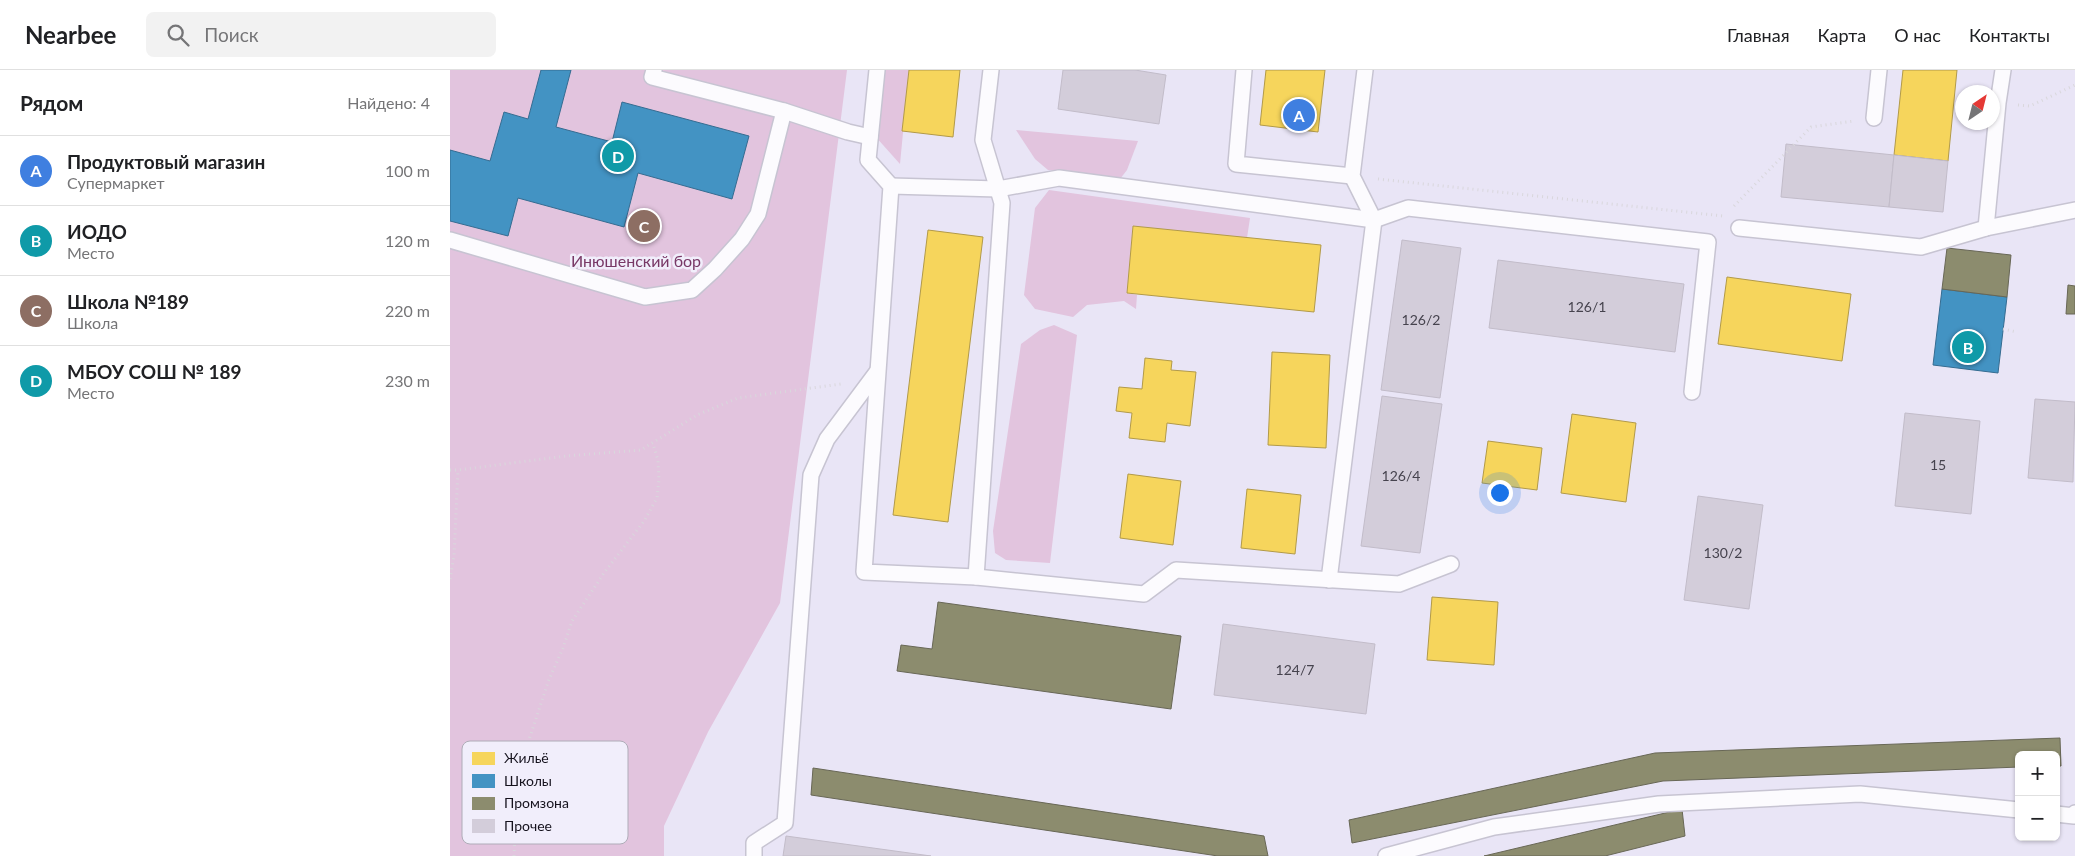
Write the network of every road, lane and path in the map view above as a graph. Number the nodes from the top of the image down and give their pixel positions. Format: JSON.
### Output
{"nodes":[{"id":1,"x":654,"y":70,"type":"edge"},
{"id":2,"x":878,"y":70,"type":"edge"},
{"id":3,"x":991,"y":70,"type":"edge"},
{"id":4,"x":1244,"y":70,"type":"edge"},
{"id":5,"x":1365,"y":70,"type":"edge"},
{"id":6,"x":1879,"y":70,"type":"edge"},
{"id":7,"x":2003,"y":70,"type":"edge"},
{"id":8,"x":2075,"y":85,"type":"edge"},
{"id":9,"x":2000,"y":90,"type":"edge"},
{"id":10,"x":2000,"y":103,"type":"edge"},
{"id":11,"x":784,"y":111,"type":"junction"},
{"id":12,"x":1874,"y":118,"type":"joint"},
{"id":13,"x":1995,"y":130,"type":"edge"},
{"id":14,"x":870,"y":137,"type":"junction"},
{"id":15,"x":1352,"y":176,"type":"junction"},
{"id":16,"x":890,"y":186,"type":"junction"},
{"id":17,"x":998,"y":189,"type":"junction"},
{"id":18,"x":2075,"y":210,"type":"edge"},
{"id":19,"x":1725,"y":216,"type":"junction"},
{"id":20,"x":1374,"y":220,"type":"junction"},
{"id":21,"x":1739,"y":228,"type":"joint"},
{"id":22,"x":1986,"y":228,"type":"junction"},
{"id":23,"x":450,"y":240,"type":"edge"},
{"id":24,"x":2004,"y":329,"type":"dead end"},
{"id":25,"x":2017,"y":332,"type":"dead end"},
{"id":26,"x":874,"y":376,"type":"junction"},
{"id":27,"x":1692,"y":392,"type":"dead end"},
{"id":28,"x":653,"y":443,"type":"junction"},
{"id":29,"x":450,"y":470,"type":"edge"},
{"id":30,"x":458,"y":470,"type":"junction"},
{"id":31,"x":1451,"y":564,"type":"dead end"},
{"id":32,"x":976,"y":577,"type":"junction"},
{"id":33,"x":450,"y":579,"type":"edge"},
{"id":34,"x":1328,"y":580,"type":"junction"},
{"id":35,"x":528,"y":741,"type":"edge"},
{"id":36,"x":2015,"y":810,"type":"edge"},
{"id":37,"x":2075,"y":813,"type":"edge"},
{"id":38,"x":2060,"y":814,"type":"edge"},
{"id":39,"x":754,"y":856,"type":"edge"},
{"id":40,"x":1386,"y":856,"type":"edge"}],
"edges":[{"from":1,"to":11,"type":"lane"},
{"from":2,"to":14,"type":"lane"},
{"from":3,"to":17,"type":"lane"},
{"from":4,"to":15,"type":"lane"},
{"from":5,"to":15,"type":"lane"},
{"from":6,"to":12,"type":"lane"},
{"from":7,"to":9,"type":"lane"},
{"from":8,"to":10,"type":"path"},
{"from":11,"to":14,"type":"lane"},
{"from":11,"to":23,"type":"lane"},
{"from":12,"to":19,"type":"path"},
{"from":13,"to":22,"type":"lane"},
{"from":14,"to":16,"type":"lane"},
{"from":15,"to":19,"type":"path"},
{"from":15,"to":20,"type":"lane"},
{"from":16,"to":17,"type":"lane"},
{"from":16,"to":26,"type":"lane"},
{"from":17,"to":20,"type":"lane"},
{"from":17,"to":32,"type":"lane"},
{"from":18,"to":22,"type":"lane"},
{"from":19,"to":21,"type":"path"},
{"from":20,"to":27,"type":"lane"},
{"from":20,"to":34,"type":"lane"},
{"from":21,"to":22,"type":"lane"},
{"from":24,"to":25,"type":"path"},
{"from":26,"to":28,"type":"path"},
{"from":26,"to":32,"type":"lane"},
{"from":26,"to":39,"type":"lane"},
{"from":28,"to":30,"type":"path"},
{"from":28,"to":35,"type":"path"},
{"from":29,"to":30,"type":"path"},
{"from":30,"to":33,"type":"path"},
{"from":31,"to":34,"type":"lane"},
{"from":32,"to":34,"type":"lane"},
{"from":36,"to":40,"type":"lane"},
{"from":37,"to":38,"type":"lane"}]}
